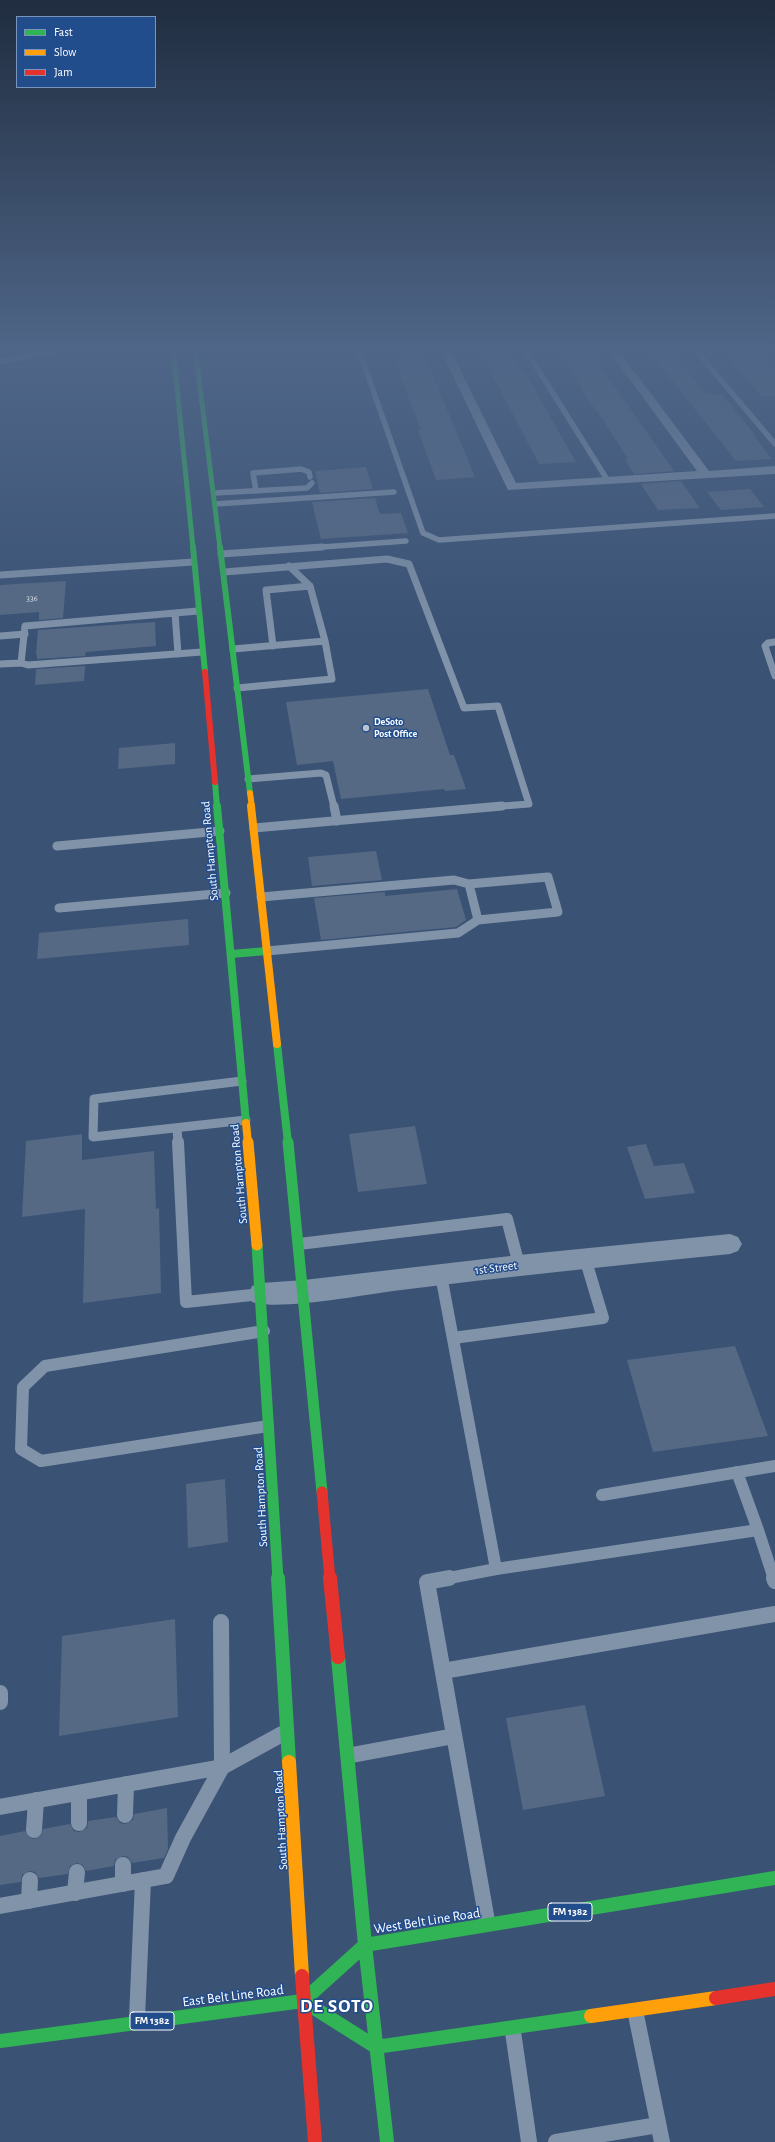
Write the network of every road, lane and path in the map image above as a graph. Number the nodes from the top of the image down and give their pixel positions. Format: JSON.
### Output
{"nodes":[{"id":1,"x":182,"y":447,"type":"edge"},
{"id":2,"x":209,"y":447,"type":"edge"},
{"id":3,"x":393,"y":447,"type":"edge"},
{"id":4,"x":493,"y":447,"type":"edge"},
{"id":5,"x":587,"y":447,"type":"edge"},
{"id":6,"x":685,"y":447,"type":"edge"},
{"id":7,"x":775,"y":470,"type":"edge"},
{"id":8,"x":705,"y":474,"type":"junction"},
{"id":9,"x":298,"y":479,"type":"junction"},
{"id":10,"x":608,"y":481,"type":"junction"},
{"id":11,"x":256,"y":491,"type":"junction"},
{"id":12,"x":394,"y":492,"type":"dead end"},
{"id":13,"x":214,"y":493,"type":"junction"},
{"id":14,"x":216,"y":504,"type":"junction"},
{"id":15,"x":775,"y":516,"type":"edge"},
{"id":16,"x":406,"y":540,"type":"dead end"},
{"id":17,"x":222,"y":554,"type":"junction"},
{"id":18,"x":193,"y":562,"type":"junction"},
{"id":19,"x":290,"y":566,"type":"junction"},
{"id":20,"x":220,"y":572,"type":"junction"},
{"id":21,"x":0,"y":575,"type":"edge"},
{"id":22,"x":310,"y":586,"type":"junction"},
{"id":23,"x":198,"y":611,"type":"junction"},
{"id":24,"x":175,"y":613,"type":"junction"},
{"id":25,"x":24,"y":634,"type":"junction"},
{"id":26,"x":0,"y":636,"type":"edge"},
{"id":27,"x":325,"y":641,"type":"junction"},
{"id":28,"x":775,"y":642,"type":"edge"},
{"id":29,"x":273,"y":646,"type":"junction"},
{"id":30,"x":229,"y":650,"type":"junction"},
{"id":31,"x":206,"y":652,"type":"junction"},
{"id":32,"x":178,"y":654,"type":"junction"},
{"id":33,"x":21,"y":663,"type":"junction"},
{"id":34,"x":0,"y":664,"type":"edge"},
{"id":35,"x":775,"y":676,"type":"edge"},
{"id":36,"x":238,"y":688,"type":"junction"},
{"id":37,"x":248,"y":779,"type":"junction"},
{"id":38,"x":337,"y":821,"type":"junction"},
{"id":39,"x":254,"y":828,"type":"junction"},
{"id":40,"x":240,"y":829,"type":"dead end"},
{"id":41,"x":224,"y":831,"type":"junction"},
{"id":42,"x":57,"y":846,"type":"dead end"},
{"id":43,"x":469,"y":884,"type":"junction"},
{"id":44,"x":226,"y":893,"type":"junction"},
{"id":45,"x":261,"y":897,"type":"junction"},
{"id":46,"x":59,"y":908,"type":"dead end"},
{"id":47,"x":478,"y":920,"type":"junction"},
{"id":48,"x":267,"y":951,"type":"junction"},
{"id":49,"x":231,"y":954,"type":"junction"},
{"id":50,"x":242,"y":1081,"type":"junction"},
{"id":51,"x":246,"y":1120,"type":"junction"},
{"id":52,"x":177,"y":1128,"type":"junction"},
{"id":53,"x":299,"y":1244,"type":"junction"},
{"id":54,"x":730,"y":1244,"type":"dead end"},
{"id":55,"x":585,"y":1258,"type":"junction"},
{"id":56,"x":518,"y":1266,"type":"junction"},
{"id":57,"x":441,"y":1275,"type":"junction"},
{"id":58,"x":304,"y":1291,"type":"junction"},
{"id":59,"x":261,"y":1294,"type":"junction"},
{"id":60,"x":264,"y":1331,"type":"junction"},
{"id":61,"x":453,"y":1338,"type":"junction"},
{"id":62,"x":269,"y":1426,"type":"junction"},
{"id":63,"x":775,"y":1466,"type":"edge"},
{"id":64,"x":737,"y":1472,"type":"junction"},
{"id":65,"x":602,"y":1495,"type":"dead end"},
{"id":66,"x":758,"y":1530,"type":"junction"},
{"id":67,"x":496,"y":1569,"type":"junction"},
{"id":68,"x":775,"y":1581,"type":"edge"},
{"id":69,"x":775,"y":1614,"type":"edge"},
{"id":70,"x":221,"y":1622,"type":"dead end"},
{"id":71,"x":443,"y":1672,"type":"junction"},
{"id":72,"x":0,"y":1693,"type":"edge"},
{"id":73,"x":0,"y":1702,"type":"edge"},
{"id":74,"x":288,"y":1731,"type":"junction"},
{"id":75,"x":454,"y":1736,"type":"junction"},
{"id":76,"x":347,"y":1756,"type":"junction"},
{"id":77,"x":222,"y":1767,"type":"junction"},
{"id":78,"x":126,"y":1784,"type":"junction"},
{"id":79,"x":79,"y":1793,"type":"junction"},
{"id":80,"x":36,"y":1800,"type":"junction"},
{"id":81,"x":0,"y":1807,"type":"edge"},
{"id":82,"x":125,"y":1815,"type":"dead end"},
{"id":83,"x":79,"y":1823,"type":"dead end"},
{"id":84,"x":34,"y":1830,"type":"dead end"},
{"id":85,"x":123,"y":1864,"type":"dead end"},
{"id":86,"x":77,"y":1872,"type":"dead end"},
{"id":87,"x":775,"y":1878,"type":"edge"},
{"id":88,"x":30,"y":1880,"type":"dead end"},
{"id":89,"x":143,"y":1880,"type":"junction"},
{"id":90,"x":123,"y":1884,"type":"junction"},
{"id":91,"x":76,"y":1893,"type":"junction"},
{"id":92,"x":29,"y":1901,"type":"junction"},
{"id":93,"x":0,"y":1906,"type":"edge"},
{"id":94,"x":488,"y":1925,"type":"junction"},
{"id":95,"x":365,"y":1945,"type":"junction"},
{"id":96,"x":775,"y":1989,"type":"edge"},
{"id":97,"x":303,"y":2001,"type":"junction"},
{"id":98,"x":634,"y":2009,"type":"junction"},
{"id":99,"x":137,"y":2022,"type":"junction"},
{"id":100,"x":512,"y":2026,"type":"junction"},
{"id":101,"x":0,"y":2041,"type":"edge"},
{"id":102,"x":376,"y":2047,"type":"junction"},
{"id":103,"x":660,"y":2134,"type":"edge"},
{"id":104,"x":315,"y":2142,"type":"edge"},
{"id":105,"x":387,"y":2142,"type":"edge"},
{"id":106,"x":529,"y":2142,"type":"edge"},
{"id":107,"x":556,"y":2142,"type":"edge"}],
"edges":[{"from":1,"to":18,"type":"main road","name":"South Hampton Road"},
{"from":2,"to":13,"type":"main road"},
{"from":3,"to":15,"type":"lane"},
{"from":4,"to":10,"type":"street"},
{"from":5,"to":10,"type":"lane"},
{"from":6,"to":8,"type":"street"},
{"from":7,"to":8,"type":"street"},
{"from":8,"to":10,"type":"street"},
{"from":9,"to":9,"type":"lane"},
{"from":9,"to":11,"type":"lane"},
{"from":9,"to":11,"type":"lane"},
{"from":11,"to":13,"type":"lane"},
{"from":12,"to":14,"type":"lane"},
{"from":13,"to":14,"type":"main road"},
{"from":14,"to":17,"type":"main road"},
{"from":16,"to":17,"type":"lane"},
{"from":17,"to":20,"type":"main road"},
{"from":18,"to":21,"type":"lane"},
{"from":18,"to":23,"type":"main road","name":"South Hampton Road"},
{"from":19,"to":20,"type":"lane"},
{"from":19,"to":22,"type":"lane"},
{"from":19,"to":38,"type":"lane"},
{"from":20,"to":30,"type":"main road"},
{"from":22,"to":27,"type":"lane"},
{"from":22,"to":29,"type":"lane"},
{"from":23,"to":24,"type":"lane"},
{"from":23,"to":31,"type":"main road","name":"South Hampton Road"},
{"from":24,"to":25,"type":"lane"},
{"from":24,"to":32,"type":"lane"},
{"from":25,"to":26,"type":"lane"},
{"from":25,"to":33,"type":"lane"},
{"from":27,"to":29,"type":"lane"},
{"from":27,"to":36,"type":"lane"},
{"from":28,"to":35,"type":"lane"},
{"from":29,"to":30,"type":"lane"},
{"from":30,"to":36,"type":"main road"},
{"from":31,"to":32,"type":"lane"},
{"from":31,"to":41,"type":"main road","name":"South Hampton Road"},
{"from":32,"to":33,"type":"lane"},
{"from":33,"to":34,"type":"lane"},
{"from":36,"to":37,"type":"main road"},
{"from":37,"to":38,"type":"lane"},
{"from":37,"to":39,"type":"main road"},
{"from":38,"to":39,"type":"lane"},
{"from":39,"to":40,"type":"main road"},
{"from":39,"to":45,"type":"main road"},
{"from":41,"to":42,"type":"lane"},
{"from":41,"to":44,"type":"main road","name":"South Hampton Road"},
{"from":43,"to":45,"type":"lane"},
{"from":43,"to":47,"type":"lane"},
{"from":43,"to":47,"type":"lane"},
{"from":44,"to":46,"type":"lane"},
{"from":44,"to":49,"type":"main road","name":"South Hampton Road"},
{"from":45,"to":48,"type":"main road"},
{"from":47,"to":48,"type":"lane"},
{"from":48,"to":49,"type":"main road"},
{"from":48,"to":53,"type":"main road"},
{"from":49,"to":50,"type":"main road","name":"South Hampton Road"},
{"from":50,"to":51,"type":"main road","name":"South Hampton Road"},
{"from":50,"to":52,"type":"lane"},
{"from":51,"to":52,"type":"lane"},
{"from":51,"to":59,"type":"main road","name":"South Hampton Road"},
{"from":52,"to":59,"type":"lane"},
{"from":53,"to":56,"type":"lane"},
{"from":53,"to":58,"type":"main road"},
{"from":54,"to":55,"type":"street","name":"1st Street"},
{"from":55,"to":56,"type":"street","name":"1st Street"},
{"from":55,"to":61,"type":"lane"},
{"from":56,"to":57,"type":"street","name":"1st Street"},
{"from":57,"to":58,"type":"street","name":"1st Street"},
{"from":57,"to":61,"type":"lane"},
{"from":58,"to":59,"type":"street","name":"1st Street"},
{"from":58,"to":76,"type":"main road"},
{"from":59,"to":60,"type":"main road","name":"South Hampton Road"},
{"from":60,"to":62,"type":"main road","name":"South Hampton Road"},
{"from":60,"to":62,"type":"lane"},
{"from":61,"to":67,"type":"lane"},
{"from":62,"to":74,"type":"main road","name":"South Hampton Road"},
{"from":63,"to":64,"type":"lane"},
{"from":64,"to":65,"type":"lane"},
{"from":64,"to":66,"type":"lane"},
{"from":66,"to":67,"type":"lane"},
{"from":66,"to":68,"type":"lane"},
{"from":67,"to":71,"type":"lane"},
{"from":69,"to":71,"type":"lane"},
{"from":70,"to":77,"type":"lane"},
{"from":71,"to":75,"type":"lane"},
{"from":72,"to":73,"type":"lane"},
{"from":74,"to":77,"type":"lane"},
{"from":74,"to":97,"type":"main road","name":"South Hampton Road"},
{"from":75,"to":76,"type":"lane"},
{"from":75,"to":94,"type":"lane"},
{"from":76,"to":95,"type":"main road"},
{"from":77,"to":78,"type":"lane"},
{"from":77,"to":89,"type":"lane"},
{"from":78,"to":79,"type":"lane"},
{"from":78,"to":82,"type":"lane"},
{"from":79,"to":80,"type":"lane"},
{"from":79,"to":83,"type":"lane"},
{"from":80,"to":81,"type":"lane"},
{"from":80,"to":84,"type":"lane"},
{"from":85,"to":90,"type":"lane"},
{"from":86,"to":91,"type":"lane"},
{"from":87,"to":94,"type":"main road","name":"West Belt Line Road","number":"FM 1382"},
{"from":88,"to":92,"type":"lane"},
{"from":89,"to":90,"type":"lane"},
{"from":89,"to":99,"type":"lane"},
{"from":90,"to":91,"type":"lane"},
{"from":91,"to":92,"type":"lane"},
{"from":92,"to":93,"type":"lane"},
{"from":94,"to":95,"type":"main road","name":"West Belt Line Road","number":"FM 1382"},
{"from":95,"to":97,"type":"main road","name":"West Belt Line Road"},
{"from":95,"to":102,"type":"main road"},
{"from":96,"to":98,"type":"main road"},
{"from":97,"to":99,"type":"main road","name":"East Belt Line Road","number":"FM 1382"},
{"from":97,"to":102,"type":"main road"},
{"from":97,"to":104,"type":"main road","name":"South Hampton Road"},
{"from":98,"to":100,"type":"main road"},
{"from":98,"to":103,"type":"lane"},
{"from":99,"to":101,"type":"main road","name":"East Belt Line Road","number":"FM 1382"},
{"from":100,"to":102,"type":"main road"},
{"from":100,"to":106,"type":"lane"},
{"from":102,"to":105,"type":"main road"},
{"from":103,"to":107,"type":"lane"}]}
